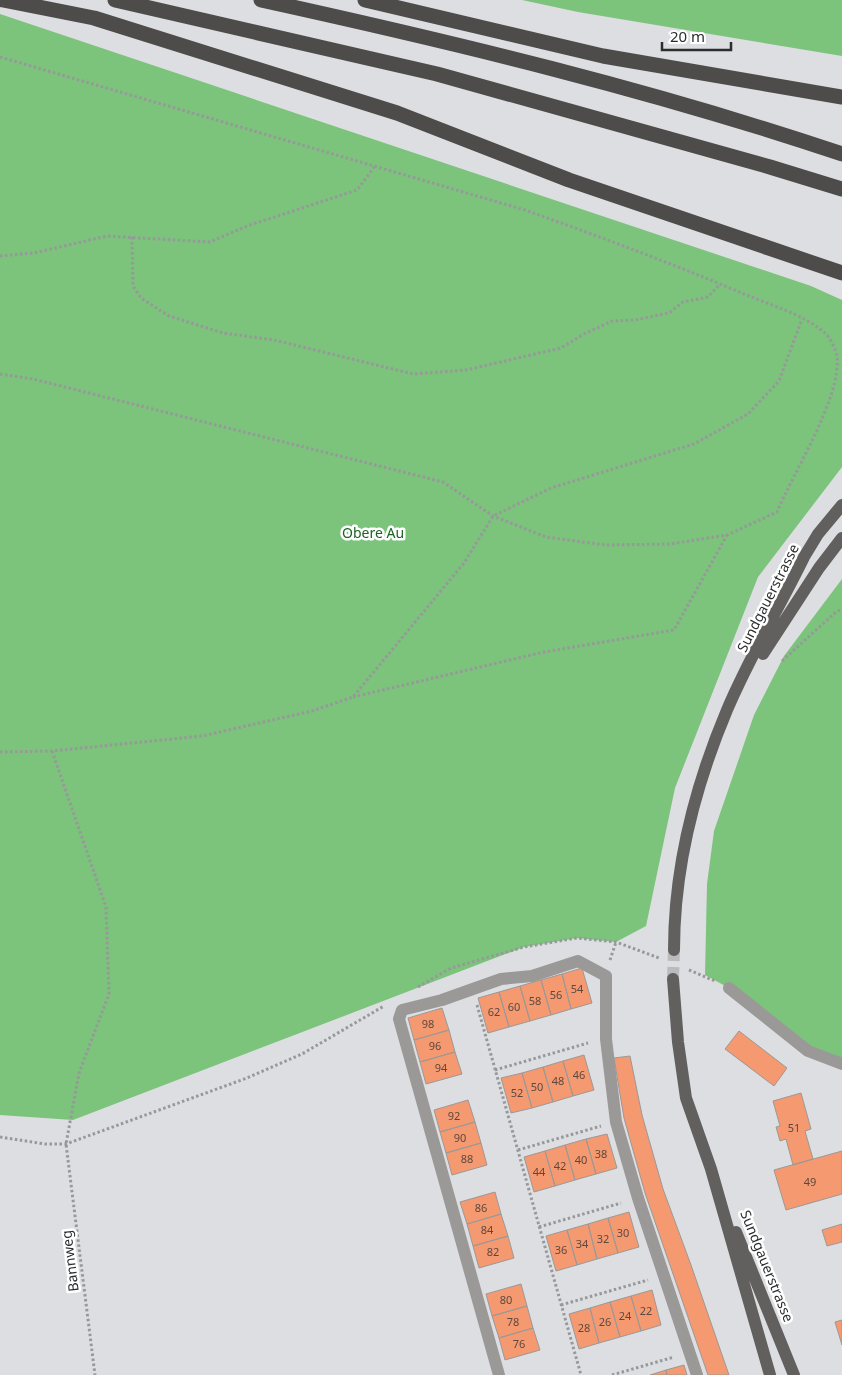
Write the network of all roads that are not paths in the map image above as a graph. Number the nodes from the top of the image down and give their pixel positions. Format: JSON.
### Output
{"nodes":[{"id":1,"x":3,"y":0,"type":"edge"},
{"id":2,"x":115,"y":0,"type":"edge"},
{"id":3,"x":261,"y":0,"type":"edge"},
{"id":4,"x":365,"y":0,"type":"edge"},
{"id":5,"x":842,"y":97,"type":"edge"},
{"id":6,"x":842,"y":154,"type":"edge"},
{"id":7,"x":842,"y":190,"type":"edge"},
{"id":8,"x":804,"y":262,"type":"junction"},
{"id":9,"x":842,"y":273,"type":"edge"},
{"id":10,"x":842,"y":284,"type":"edge"},
{"id":11,"x":842,"y":505,"type":"edge"},
{"id":12,"x":842,"y":538,"type":"edge"},
{"id":13,"x":728,"y":709,"type":"junction"},
{"id":14,"x":674,"y":950,"type":"tunnel mouth"},
{"id":15,"x":673,"y":978,"type":"tunnel mouth"},
{"id":16,"x":729,"y":988,"type":"dead end"},
{"id":17,"x":842,"y":1064,"type":"edge"},
{"id":18,"x":711,"y":1169,"type":"junction"},
{"id":19,"x":499,"y":1375,"type":"edge"},
{"id":20,"x":697,"y":1375,"type":"edge"},
{"id":21,"x":770,"y":1375,"type":"edge"},
{"id":22,"x":794,"y":1375,"type":"edge"}],
"edges":[{"from":1,"to":8,"type":"highway"},
{"from":2,"to":7,"type":"highway"},
{"from":3,"to":6,"type":"highway"},
{"from":4,"to":5,"type":"highway"},
{"from":8,"to":9,"type":"highway"},
{"from":8,"to":10,"type":"highway"},
{"from":11,"to":13,"type":"main road","name":"Sundgauerstrasse"},
{"from":12,"to":13,"type":"main road","name":"Sundgauerstrasse"},
{"from":13,"to":14,"type":"main road","name":"Sundgauerstrasse"},
{"from":15,"to":18,"type":"main road","name":"Sundgauerstrasse"},
{"from":16,"to":17,"type":"street"},
{"from":18,"to":21,"type":"main road","name":"Sundgauerstrasse"},
{"from":18,"to":22,"type":"main road","name":"Sundgauerstrasse"},
{"from":19,"to":20,"type":"street"}]}
